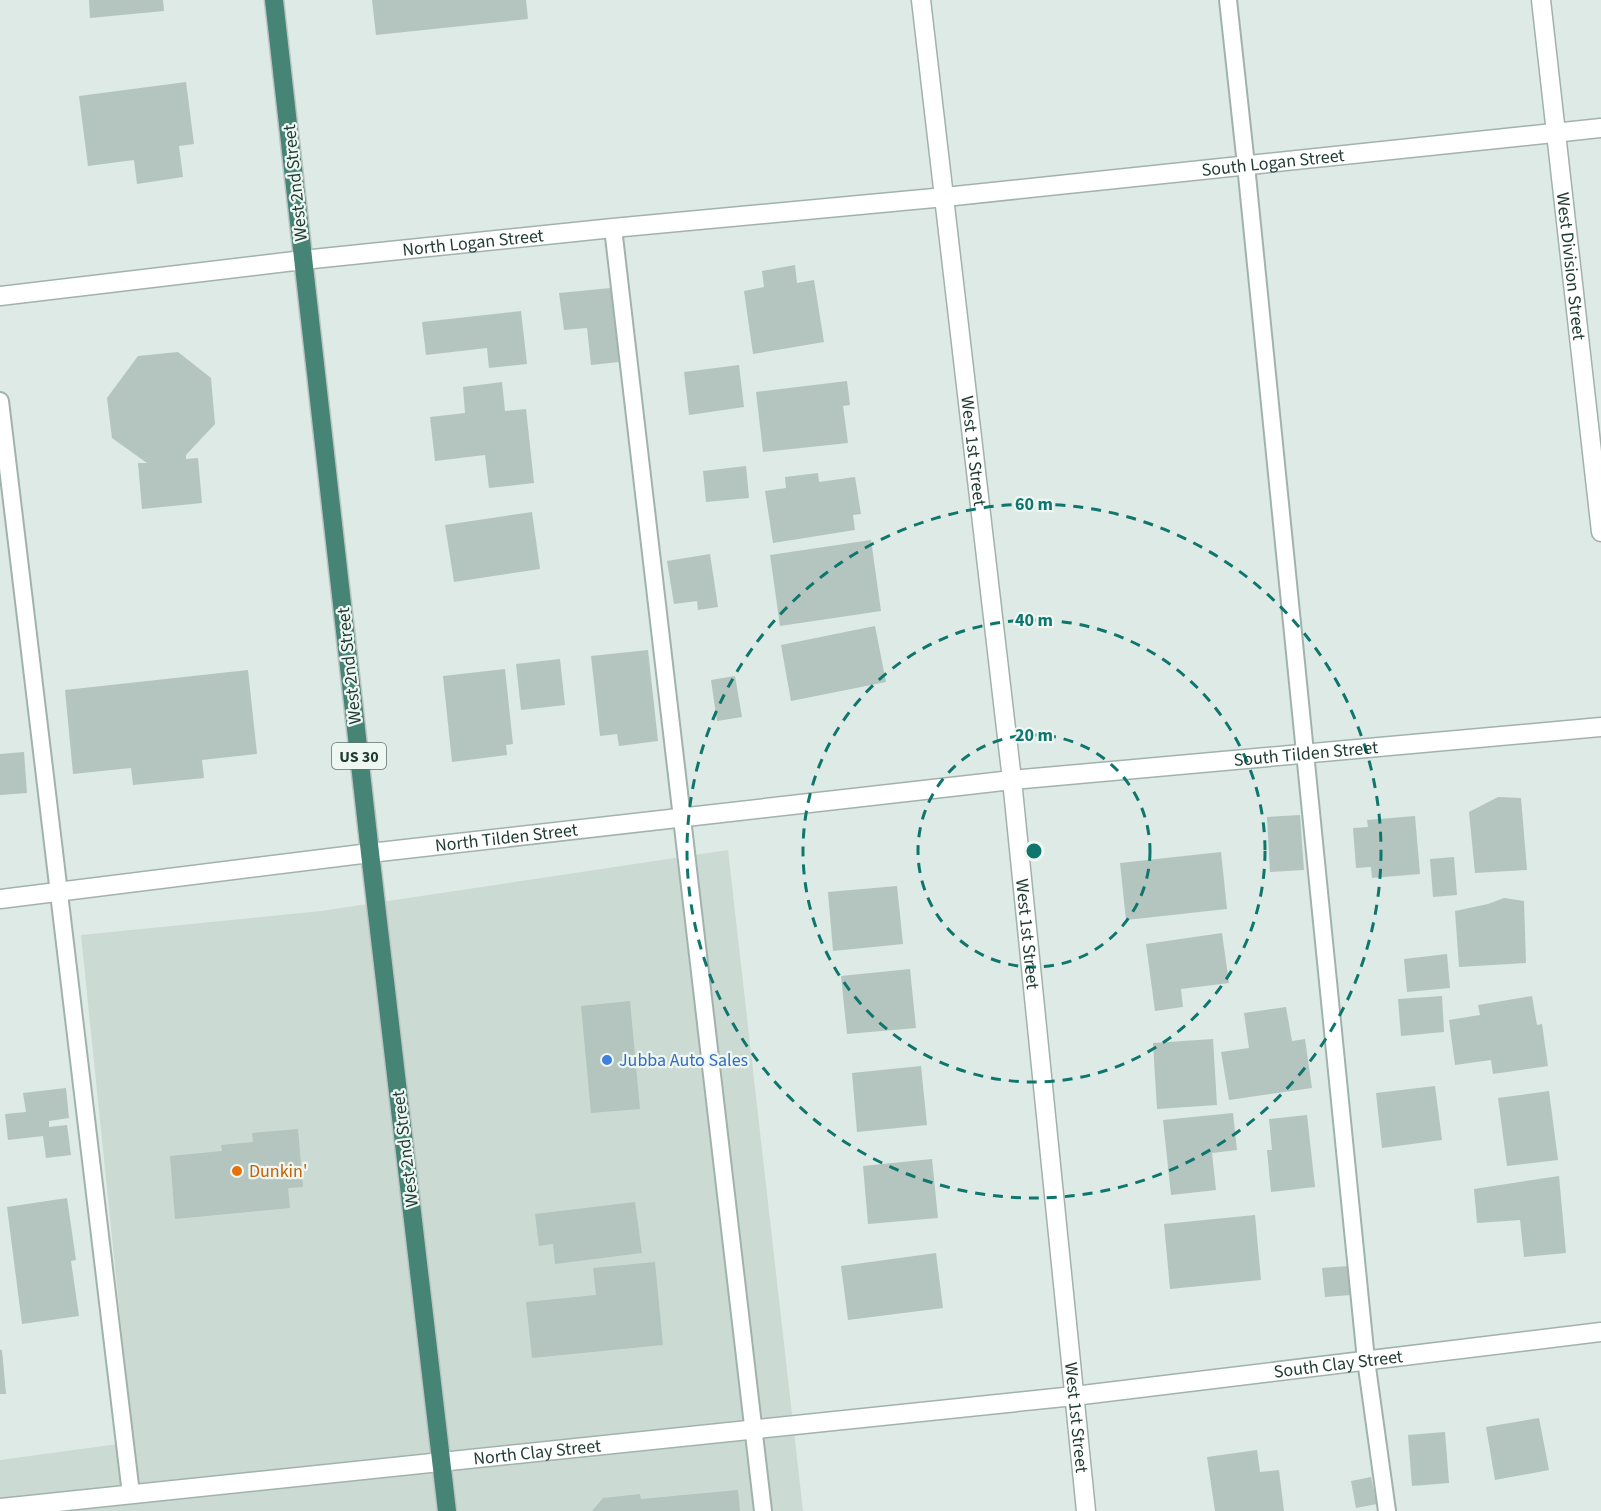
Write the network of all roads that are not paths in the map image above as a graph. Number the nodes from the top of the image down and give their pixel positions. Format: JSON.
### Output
{"nodes":[{"id":1,"x":274,"y":0,"type":"edge"},
{"id":2,"x":921,"y":0,"type":"edge"},
{"id":3,"x":1228,"y":0,"type":"edge"},
{"id":4,"x":1541,"y":0,"type":"edge"},
{"id":5,"x":1601,"y":128,"type":"edge"},
{"id":6,"x":1556,"y":133,"type":"junction"},
{"id":7,"x":1246,"y":165,"type":"junction"},
{"id":8,"x":945,"y":197,"type":"junction"},
{"id":9,"x":613,"y":228,"type":"junction"},
{"id":10,"x":303,"y":260,"type":"junction"},
{"id":11,"x":0,"y":296,"type":"edge"},
{"id":12,"x":0,"y":401,"type":"edge"},
{"id":13,"x":1601,"y":532,"type":"edge"},
{"id":14,"x":1601,"y":727,"type":"edge"},
{"id":15,"x":1305,"y":753,"type":"junction"},
{"id":16,"x":1012,"y":780,"type":"junction"},
{"id":17,"x":683,"y":818,"type":"junction"},
{"id":18,"x":370,"y":853,"type":"junction"},
{"id":19,"x":59,"y":892,"type":"junction"},
{"id":20,"x":0,"y":899,"type":"edge"},
{"id":21,"x":1601,"y":1332,"type":"edge"},
{"id":22,"x":1366,"y":1360,"type":"junction"},
{"id":23,"x":1074,"y":1396,"type":"junction"},
{"id":24,"x":754,"y":1429,"type":"junction"},
{"id":25,"x":442,"y":1461,"type":"junction"},
{"id":26,"x":131,"y":1494,"type":"junction"},
{"id":27,"x":0,"y":1508,"type":"edge"},
{"id":28,"x":447,"y":1511,"type":"edge"},
{"id":29,"x":763,"y":1511,"type":"edge"},
{"id":30,"x":1086,"y":1511,"type":"edge"},
{"id":31,"x":1387,"y":1511,"type":"edge"}],
"edges":[{"from":1,"to":10,"type":"highway","name":"West 2nd Street","number":"US 30"},
{"from":2,"to":8,"type":"street","name":"West 1st Street"},
{"from":3,"to":7,"type":"lane"},
{"from":4,"to":6,"type":"street","name":"West Division Street"},
{"from":5,"to":6,"type":"street","name":"South Logan Street"},
{"from":6,"to":7,"type":"street","name":"South Logan Street"},
{"from":6,"to":13,"type":"street","name":"West Division Street"},
{"from":7,"to":8,"type":"street","name":"South Logan Street"},
{"from":7,"to":15,"type":"lane"},
{"from":8,"to":9,"type":"street","name":"North Logan Street"},
{"from":8,"to":16,"type":"street","name":"West 1st Street"},
{"from":9,"to":10,"type":"street","name":"North Logan Street"},
{"from":9,"to":17,"type":"lane"},
{"from":10,"to":11,"type":"street","name":"North Logan Street"},
{"from":10,"to":18,"type":"highway","name":"West 2nd Street","number":"US 30"},
{"from":12,"to":19,"type":"lane"},
{"from":14,"to":15,"type":"street","name":"South Tilden Street"},
{"from":15,"to":16,"type":"street","name":"South Tilden Street"},
{"from":15,"to":22,"type":"lane"},
{"from":16,"to":17,"type":"street","name":"North Tilden Street"},
{"from":16,"to":23,"type":"street","name":"West 1st Street"},
{"from":17,"to":18,"type":"street","name":"North Tilden Street"},
{"from":17,"to":24,"type":"lane"},
{"from":18,"to":19,"type":"street","name":"North Tilden Street"},
{"from":18,"to":25,"type":"highway","name":"West 2nd Street","number":"US 30"},
{"from":19,"to":20,"type":"street","name":"North Tilden Street"},
{"from":19,"to":26,"type":"lane"},
{"from":21,"to":22,"type":"street","name":"South Clay Street"},
{"from":22,"to":23,"type":"street","name":"South Clay Street"},
{"from":22,"to":31,"type":"lane"},
{"from":23,"to":24,"type":"street","name":"North Clay Street"},
{"from":23,"to":30,"type":"street","name":"West 1st Street"},
{"from":24,"to":25,"type":"street","name":"North Clay Street"},
{"from":24,"to":29,"type":"lane"},
{"from":25,"to":26,"type":"street","name":"North Clay Street"},
{"from":25,"to":28,"type":"highway","name":"West 2nd Street","number":"US 30"},
{"from":26,"to":27,"type":"street","name":"North Clay Street"}]}
